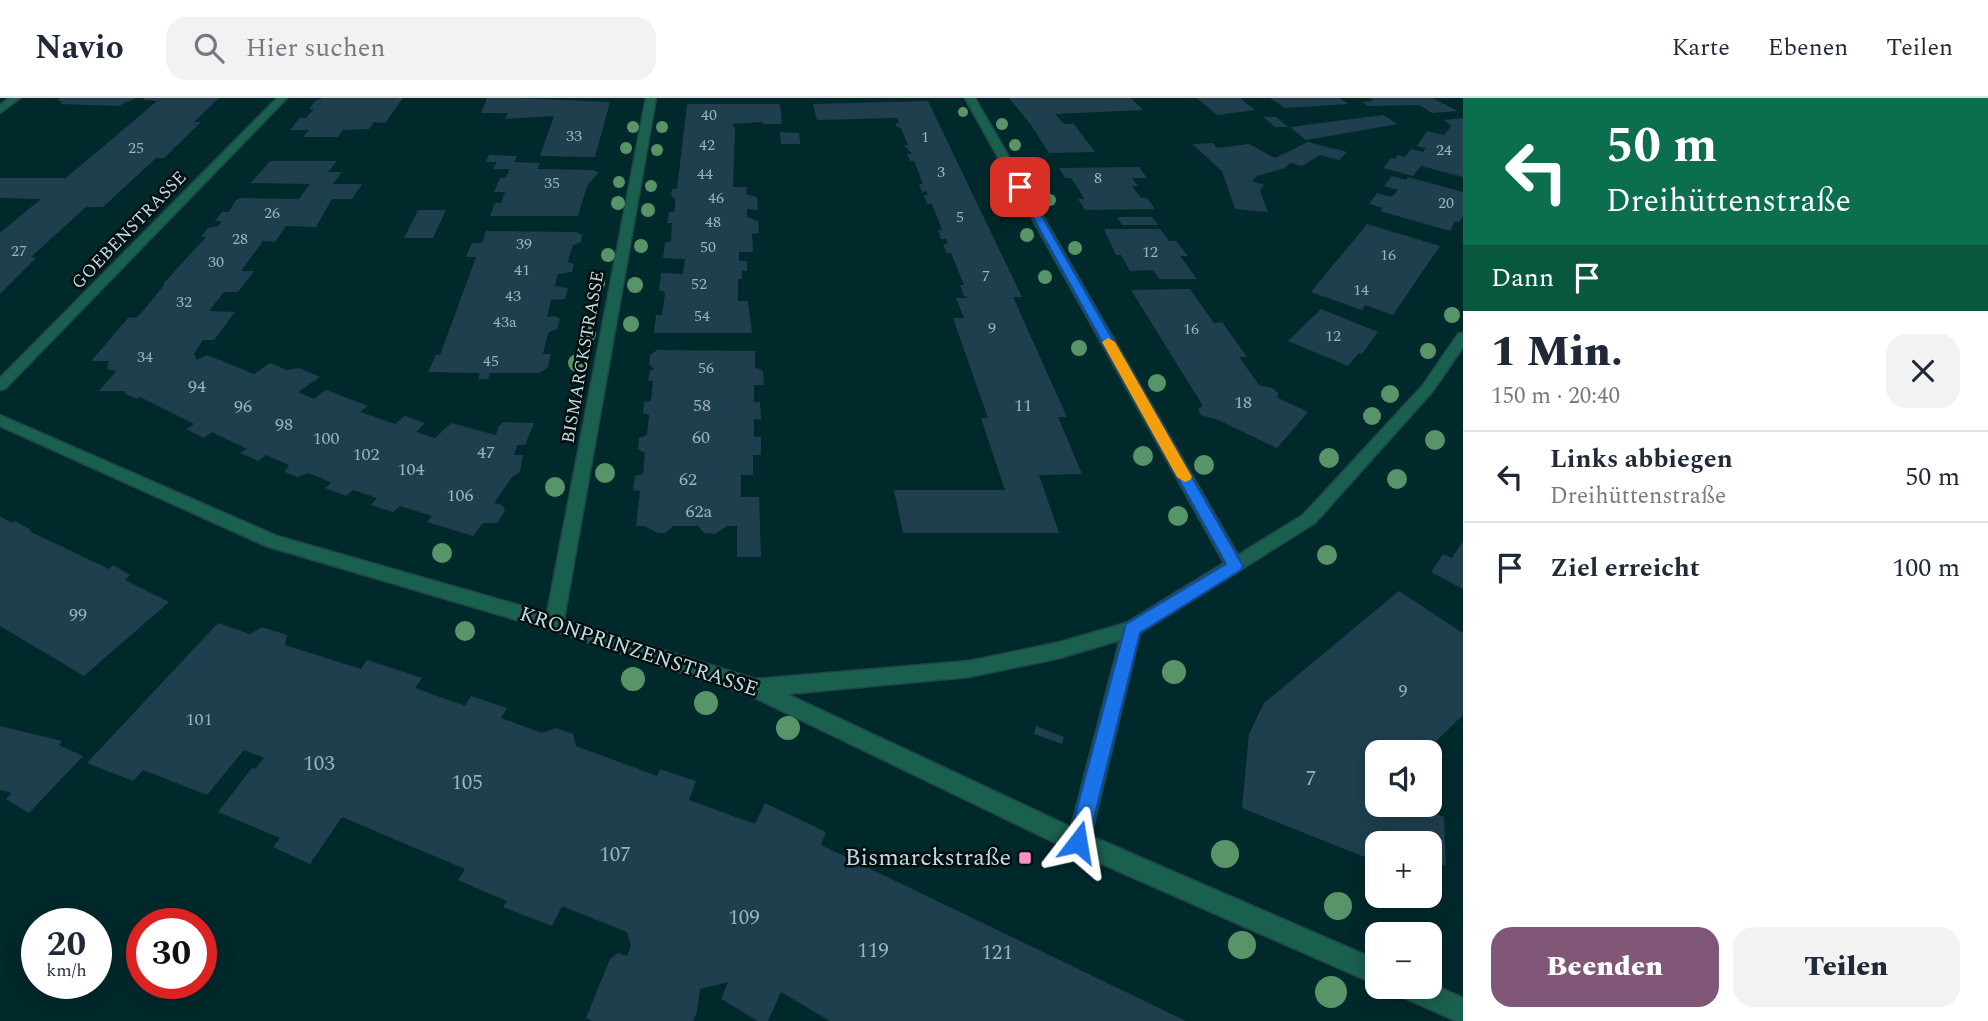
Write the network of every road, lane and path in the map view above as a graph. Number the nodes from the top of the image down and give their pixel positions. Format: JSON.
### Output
{"nodes":[{"id":1,"x":15,"y":98,"type":"edge"},
{"id":2,"x":282,"y":98,"type":"edge"},
{"id":3,"x":651,"y":98,"type":"edge"},
{"id":4,"x":970,"y":98,"type":"edge"},
{"id":5,"x":0,"y":110,"type":"edge"},
{"id":6,"x":1463,"y":337,"type":"edge"},
{"id":7,"x":0,"y":386,"type":"edge"},
{"id":8,"x":0,"y":420,"type":"edge"},
{"id":9,"x":1235,"y":566,"type":"junction"},
{"id":10,"x":554,"y":623,"type":"junction"},
{"id":11,"x":1132,"y":629,"type":"junction"},
{"id":12,"x":755,"y":688,"type":"junction"},
{"id":13,"x":1078,"y":842,"type":"junction"},
{"id":14,"x":1365,"y":968,"type":"edge"},
{"id":15,"x":1436,"y":999,"type":"edge"},
{"id":16,"x":1463,"y":1011,"type":"edge"}],
"edges":[{"from":1,"to":5,"type":"street"},
{"from":2,"to":7,"type":"street","name":"GOEBENSTRASSE"},
{"from":3,"to":10,"type":"street","name":"BISMARCKSTRASSE"},
{"from":4,"to":9,"type":"street"},
{"from":6,"to":9,"type":"street"},
{"from":8,"to":10,"type":"street","name":"KRONPRINZENSTRASSE"},
{"from":9,"to":11,"type":"street"},
{"from":10,"to":12,"type":"street","name":"KRONPRINZENSTRASSE"},
{"from":11,"to":12,"type":"street"},
{"from":11,"to":13,"type":"street"},
{"from":12,"to":13,"type":"street","name":"KRONPRINZENSTRASSE"},
{"from":13,"to":14,"type":"street","name":"KRONPRINZENSTRASSE"},
{"from":15,"to":16,"type":"street"}]}
